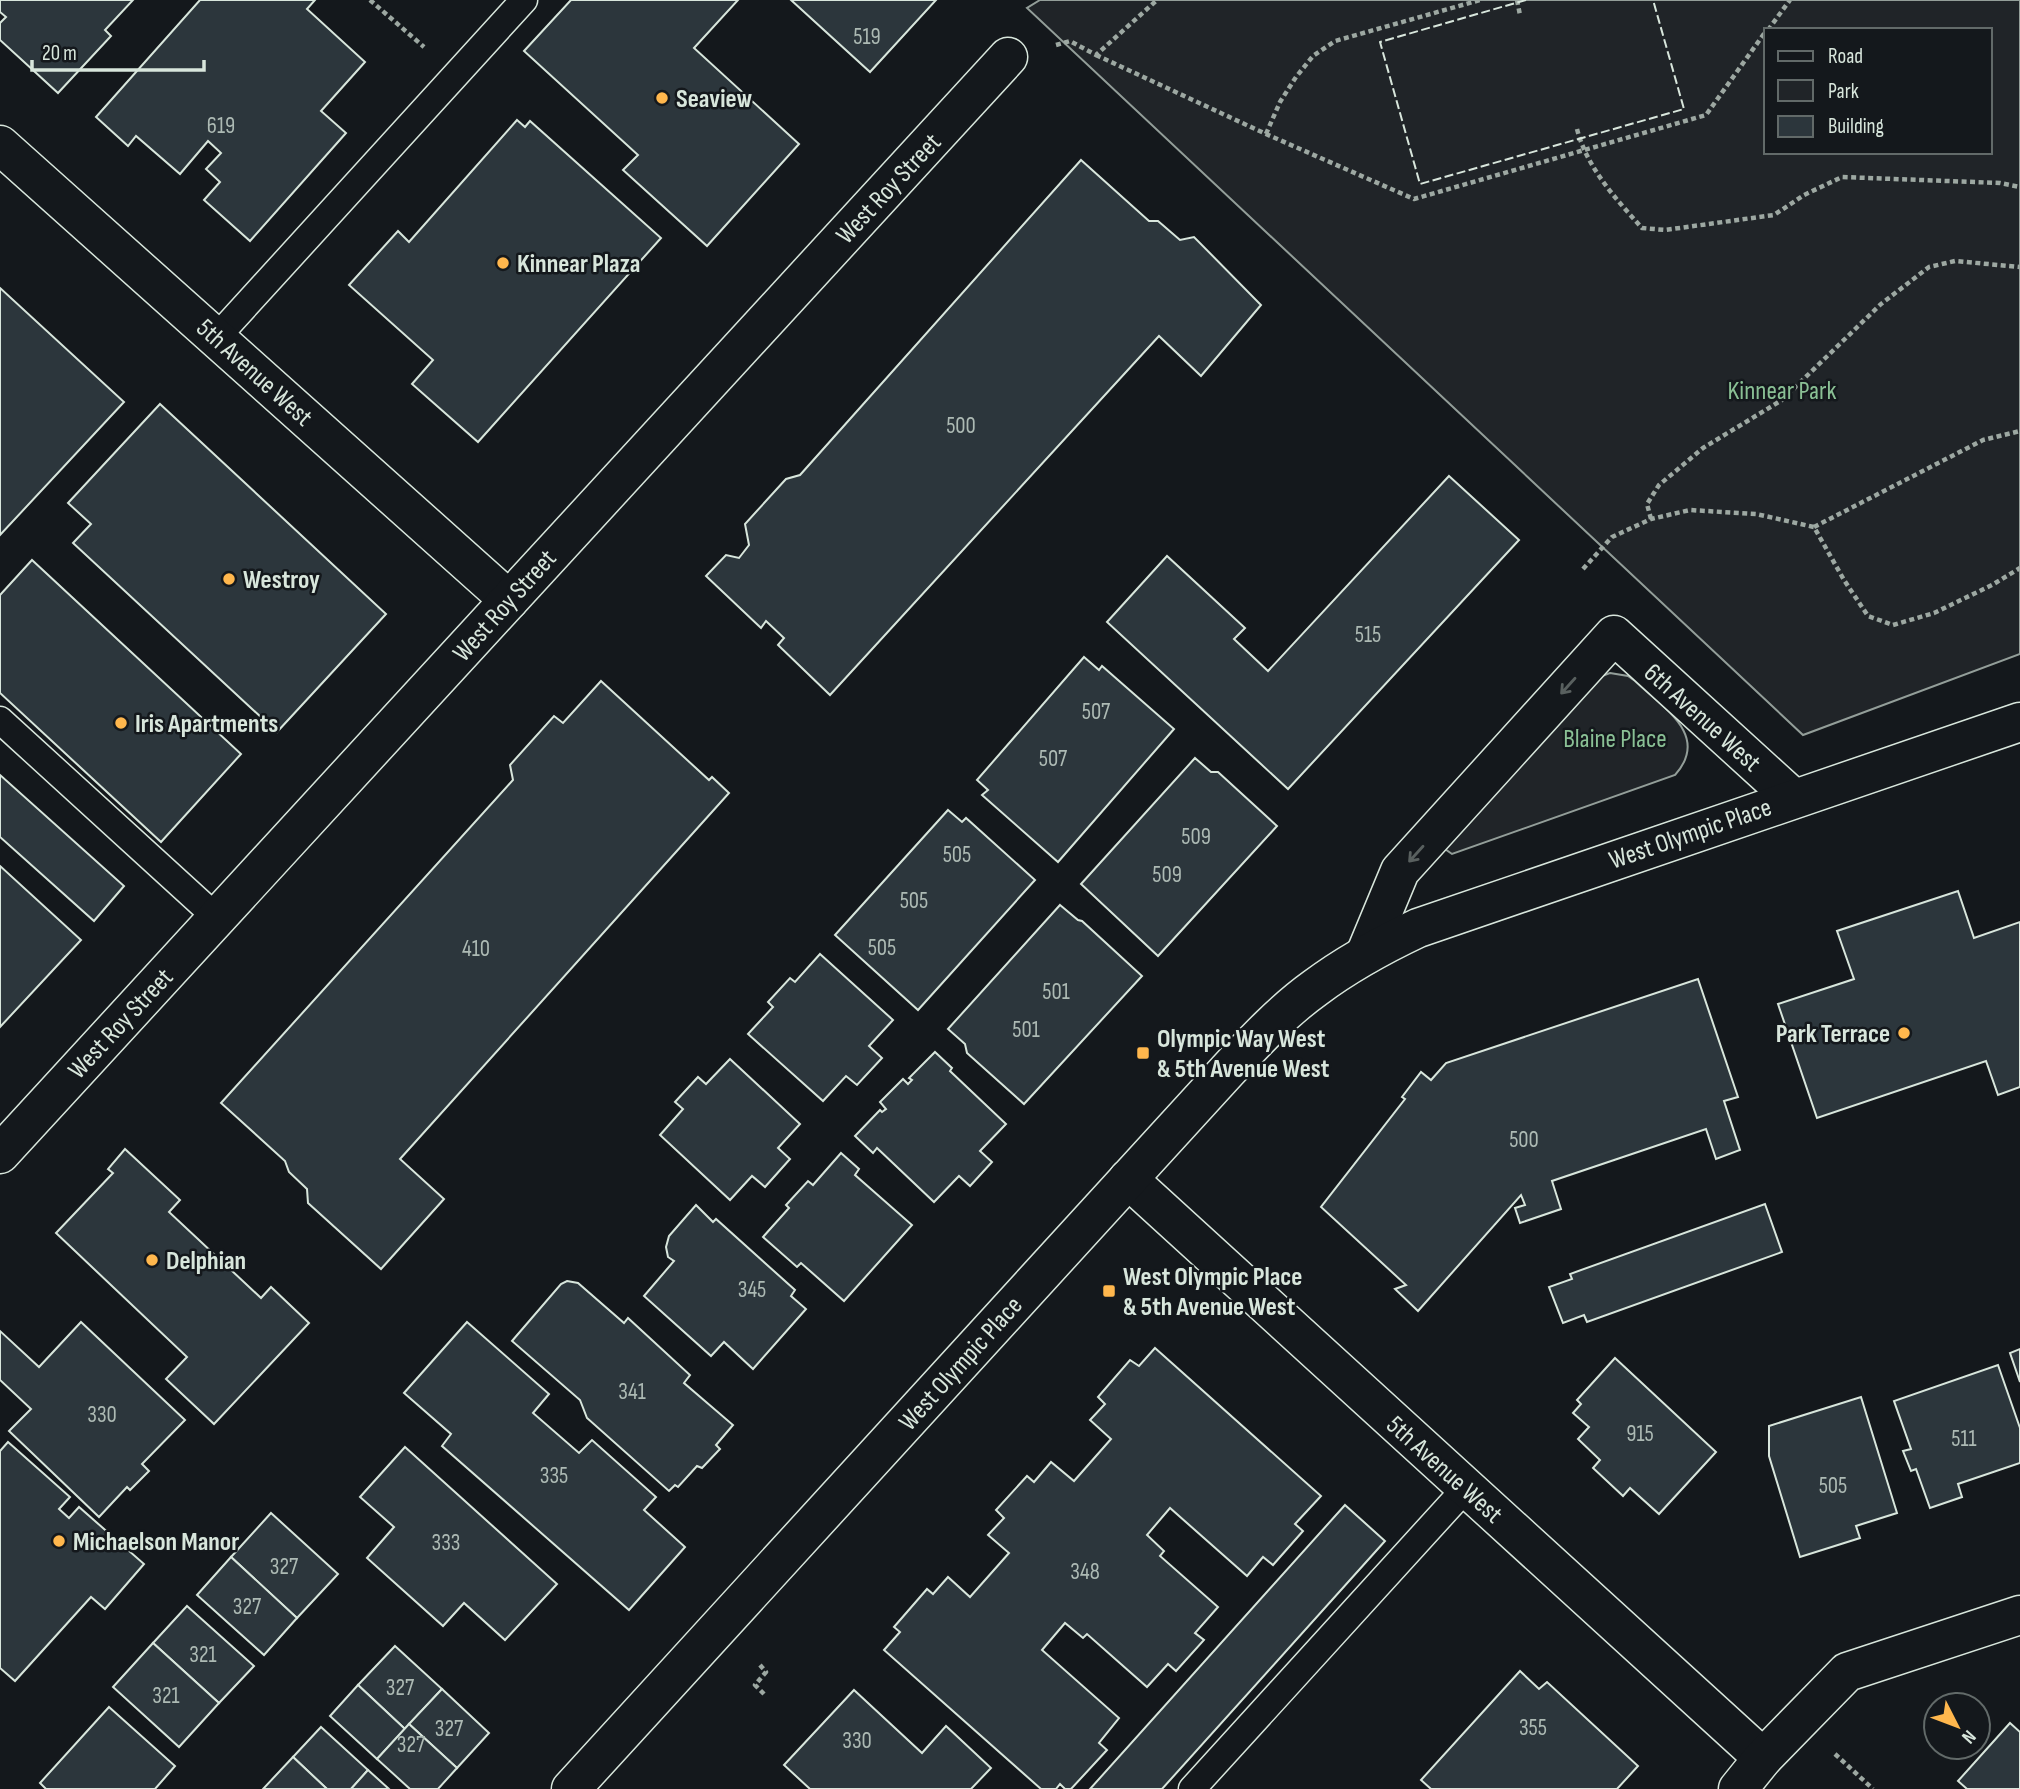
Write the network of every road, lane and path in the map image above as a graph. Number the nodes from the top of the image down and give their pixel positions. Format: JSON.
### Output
{"nodes":[{"id":1,"x":370,"y":0,"type":"edge"},
{"id":2,"x":524,"y":0,"type":"edge"},
{"id":3,"x":1157,"y":0,"type":"edge"},
{"id":4,"x":1480,"y":0,"type":"edge"},
{"id":5,"x":1517,"y":0,"type":"edge"},
{"id":6,"x":1790,"y":0,"type":"edge"},
{"id":7,"x":1520,"y":15,"type":"dead end"},
{"id":8,"x":1769,"y":28,"type":"edge"},
{"id":9,"x":1764,"y":35,"type":"edge"},
{"id":10,"x":430,"y":53,"type":"dead end"},
{"id":11,"x":1096,"y":55,"type":"junction"},
{"id":12,"x":1008,"y":57,"type":"joint"},
{"id":13,"x":1577,"y":129,"type":"dead end"},
{"id":14,"x":1266,"y":134,"type":"junction"},
{"id":15,"x":0,"y":145,"type":"edge"},
{"id":16,"x":1584,"y":152,"type":"junction"},
{"id":17,"x":2020,"y":187,"type":"edge"},
{"id":18,"x":2020,"y":267,"type":"edge"},
{"id":19,"x":216,"y":338,"type":"junction"},
{"id":20,"x":2020,"y":431,"type":"edge"},
{"id":21,"x":1651,"y":519,"type":"junction"},
{"id":22,"x":1814,"y":527,"type":"junction"},
{"id":23,"x":2020,"y":568,"type":"edge"},
{"id":24,"x":1583,"y":569,"type":"dead end"},
{"id":25,"x":509,"y":600,"type":"junction"},
{"id":26,"x":0,"y":720,"type":"edge"},
{"id":27,"x":2020,"y":722,"type":"edge"},
{"id":28,"x":1793,"y":799,"type":"junction"},
{"id":29,"x":217,"y":918,"type":"junction"},
{"id":30,"x":1365,"y":955,"type":"junction"},
{"id":31,"x":0,"y":1154,"type":"edge"},
{"id":32,"x":1128,"y":1179,"type":"junction"},
{"id":33,"x":1466,"y":1488,"type":"junction"},
{"id":34,"x":2020,"y":1615,"type":"edge"},
{"id":35,"x":760,"y":1665,"type":"dead end"},
{"id":36,"x":764,"y":1694,"type":"dead end"},
{"id":37,"x":1830,"y":1750,"type":"dead end"},
{"id":38,"x":1763,"y":1758,"type":"junction"},
{"id":39,"x":570,"y":1789,"type":"edge"},
{"id":40,"x":1192,"y":1789,"type":"edge"},
{"id":41,"x":1738,"y":1789,"type":"edge"},
{"id":42,"x":1873,"y":1789,"type":"edge"}],
"edges":[{"from":1,"to":10,"type":"path"},
{"from":2,"to":19,"type":"lane"},
{"from":3,"to":11,"type":"path"},
{"from":4,"to":14,"type":"path"},
{"from":5,"to":7,"type":"path"},
{"from":6,"to":8,"type":"path"},
{"from":9,"to":16,"type":"path"},
{"from":11,"to":12,"type":"path"},
{"from":11,"to":14,"type":"path"},
{"from":12,"to":25,"type":"street","name":"West Roy Street"},
{"from":13,"to":16,"type":"path"},
{"from":14,"to":16,"type":"path"},
{"from":15,"to":19,"type":"street","name":"5th Avenue West"},
{"from":16,"to":17,"type":"path"},
{"from":18,"to":21,"type":"path"},
{"from":19,"to":25,"type":"street","name":"5th Avenue West"},
{"from":20,"to":22,"type":"path"},
{"from":21,"to":22,"type":"path"},
{"from":21,"to":24,"type":"path"},
{"from":22,"to":23,"type":"path"},
{"from":25,"to":29,"type":"street","name":"West Roy Street"},
{"from":26,"to":29,"type":"lane"},
{"from":27,"to":28,"type":"street","name":"West Olympic Place"},
{"from":28,"to":30,"type":"street","name":"West Olympic Place"},
{"from":28,"to":30,"type":"street","name":"6th Avenue West","one_way":true},
{"from":29,"to":31,"type":"street","name":"West Roy Street"},
{"from":30,"to":32,"type":"street","name":"West Olympic Place"},
{"from":32,"to":33,"type":"street","name":"5th Avenue West"},
{"from":32,"to":39,"type":"street","name":"West Olympic Place"},
{"from":33,"to":38,"type":"street","name":"5th Avenue West"},
{"from":33,"to":40,"type":"lane"},
{"from":34,"to":38,"type":"street"},
{"from":35,"to":36,"type":"path"},
{"from":37,"to":42,"type":"path"},
{"from":38,"to":41,"type":"street"}]}
